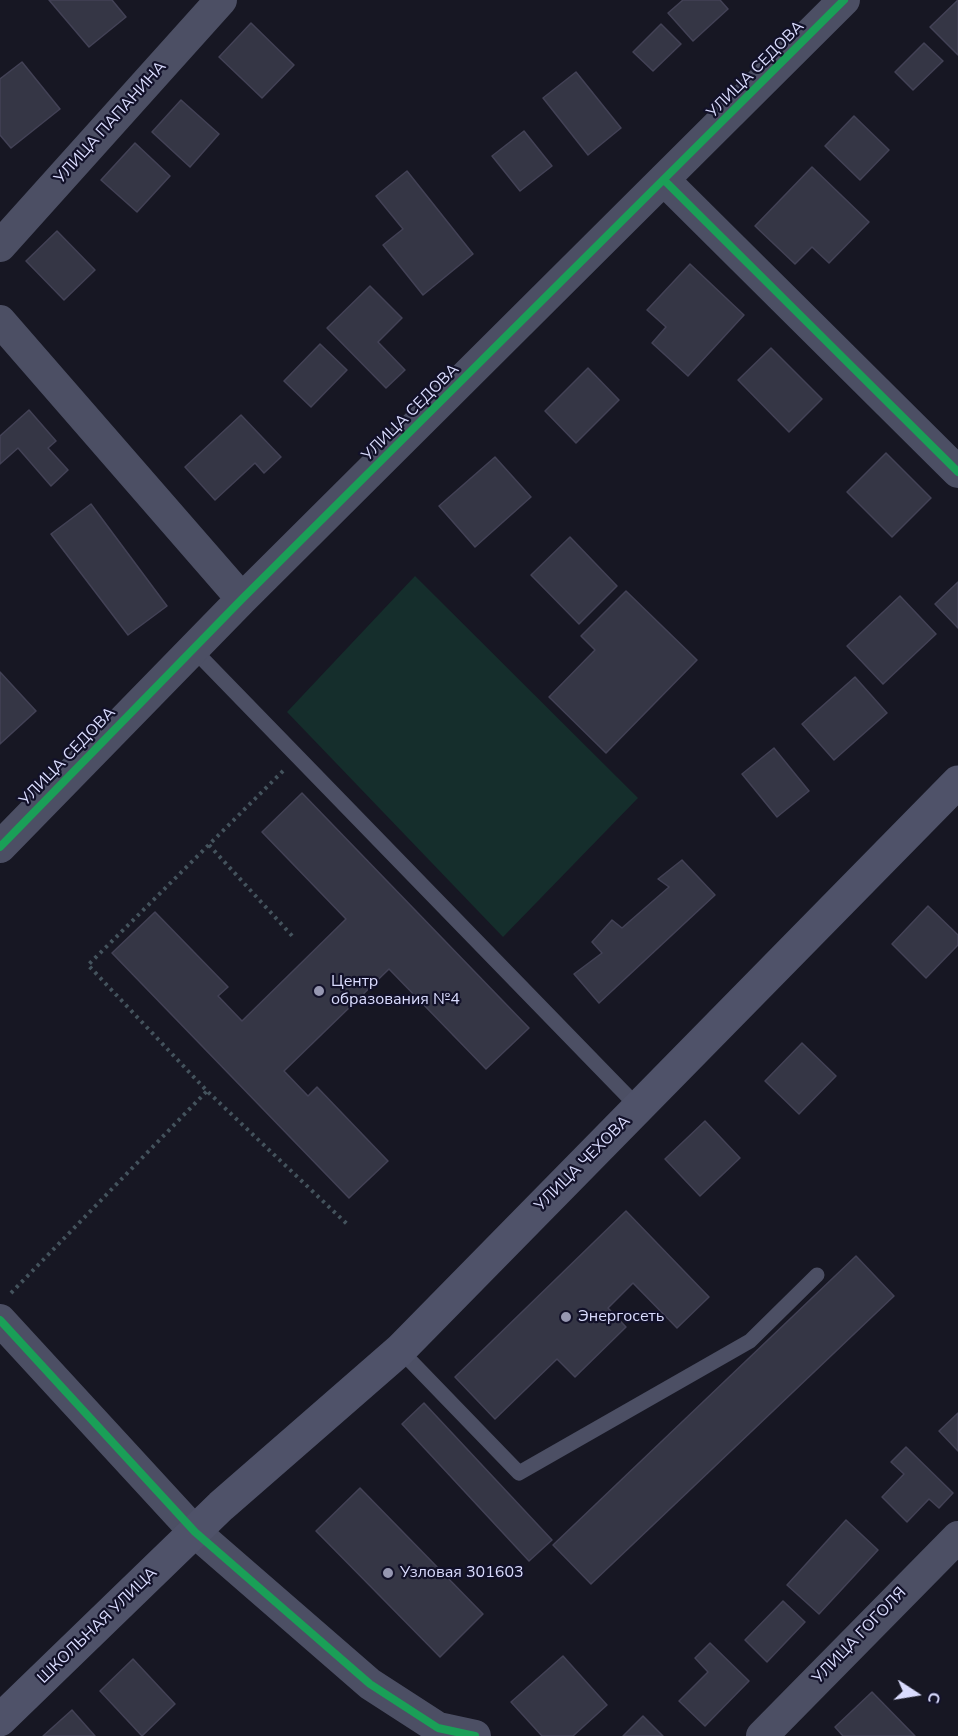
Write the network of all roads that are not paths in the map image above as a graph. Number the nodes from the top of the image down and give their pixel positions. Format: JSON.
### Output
{"nodes":[{"id":1,"x":221,"y":0,"type":"edge"},
{"id":2,"x":844,"y":0,"type":"edge"},
{"id":3,"x":665,"y":181,"type":"junction"},
{"id":4,"x":0,"y":246,"type":"edge"},
{"id":5,"x":0,"y":321,"type":"edge"},
{"id":6,"x":958,"y":472,"type":"edge"},
{"id":7,"x":242,"y":599,"type":"junction"},
{"id":8,"x":193,"y":649,"type":"junction"},
{"id":9,"x":958,"y":782,"type":"edge"},
{"id":10,"x":0,"y":847,"type":"edge"},
{"id":11,"x":639,"y":1108,"type":"junction"},
{"id":12,"x":817,"y":1275,"type":"dead end"},
{"id":13,"x":4,"y":1307,"type":"edge"},
{"id":14,"x":400,"y":1350,"type":"junction"},
{"id":15,"x":195,"y":1532,"type":"junction"},
{"id":16,"x":958,"y":1537,"type":"edge"},
{"id":17,"x":0,"y":1720,"type":"edge"},
{"id":18,"x":434,"y":1732,"type":"edge"},
{"id":19,"x":475,"y":1736,"type":"edge"},
{"id":20,"x":762,"y":1736,"type":"edge"}],
"edges":[{"from":1,"to":4,"type":"street","name":"УЛИЦА ПАПАНИНА"},
{"from":2,"to":3,"type":"street","name":"УЛИЦА СЕДОВА"},
{"from":3,"to":6,"type":"street"},
{"from":3,"to":7,"type":"street","name":"УЛИЦА СЕДОВА"},
{"from":5,"to":7,"type":"street"},
{"from":7,"to":8,"type":"street","name":"УЛИЦА СЕДОВА"},
{"from":8,"to":10,"type":"street","name":"УЛИЦА СЕДОВА"},
{"from":8,"to":11,"type":"lane"},
{"from":9,"to":11,"type":"main road","name":"УЛИЦА ЧЕХОВА"},
{"from":11,"to":14,"type":"main road","name":"УЛИЦА ЧЕХОВА"},
{"from":12,"to":14,"type":"lane"},
{"from":13,"to":15,"type":"street"},
{"from":14,"to":15,"type":"main road","name":"УЛИЦА ЧЕХОВА"},
{"from":15,"to":17,"type":"main road","name":"ШКОЛЬНАЯ УЛИЦА"},
{"from":15,"to":18,"type":"street"},
{"from":16,"to":20,"type":"street","name":"УЛИЦА ГОГОЛЯ"},
{"from":18,"to":19,"type":"street"}]}
